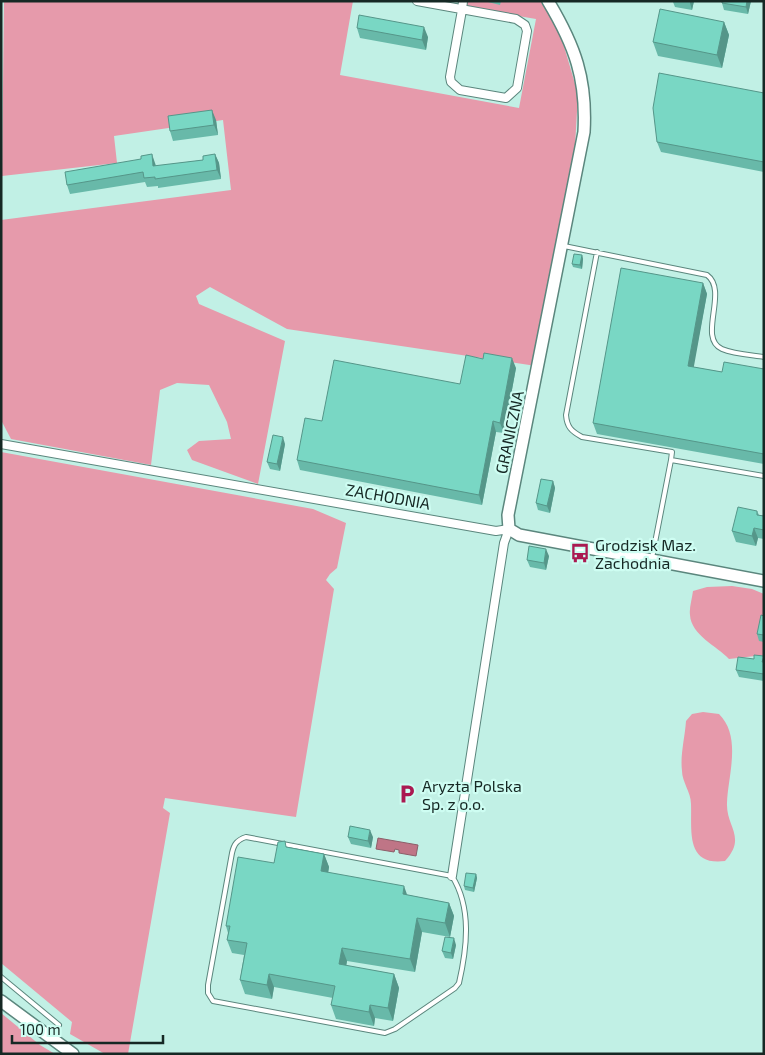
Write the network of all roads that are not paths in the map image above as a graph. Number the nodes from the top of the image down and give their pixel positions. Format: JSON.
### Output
{"nodes":[{"id":1,"x":417,"y":1,"type":"edge"},
{"id":2,"x":548,"y":1,"type":"edge"},
{"id":3,"x":462,"y":5,"type":"edge"},
{"id":4,"x":563,"y":246,"type":"junction"},
{"id":5,"x":597,"y":252,"type":"junction"},
{"id":6,"x":764,"y":357,"type":"edge"},
{"id":7,"x":2,"y":445,"type":"edge"},
{"id":8,"x":671,"y":460,"type":"junction"},
{"id":9,"x":764,"y":476,"type":"edge"},
{"id":10,"x":509,"y":529,"type":"junction"},
{"id":11,"x":651,"y":560,"type":"junction"},
{"id":12,"x":764,"y":581,"type":"edge"},
{"id":13,"x":452,"y":876,"type":"junction"},
{"id":14,"x":1,"y":977,"type":"edge"},
{"id":15,"x":1,"y":1002,"type":"edge"},
{"id":16,"x":59,"y":1025,"type":"dead end"},
{"id":17,"x":73,"y":1054,"type":"edge"}],
"edges":[{"from":1,"to":3,"type":"street"},
{"from":2,"to":4,"type":"street","name":"GRANICZNA"},
{"from":3,"to":3,"type":"street"},
{"from":4,"to":5,"type":"lane"},
{"from":4,"to":10,"type":"street","name":"GRANICZNA"},
{"from":5,"to":6,"type":"lane"},
{"from":5,"to":8,"type":"lane"},
{"from":7,"to":10,"type":"street","name":"ZACHODNIA"},
{"from":8,"to":9,"type":"lane"},
{"from":8,"to":11,"type":"lane"},
{"from":10,"to":11,"type":"street","name":"ZACHODNIA"},
{"from":10,"to":13,"type":"street","name":"GRANICZNA"},
{"from":11,"to":12,"type":"street","name":"ZACHODNIA"},
{"from":13,"to":13,"type":"lane"},
{"from":14,"to":16,"type":"lane"},
{"from":15,"to":17,"type":"street"}]}
